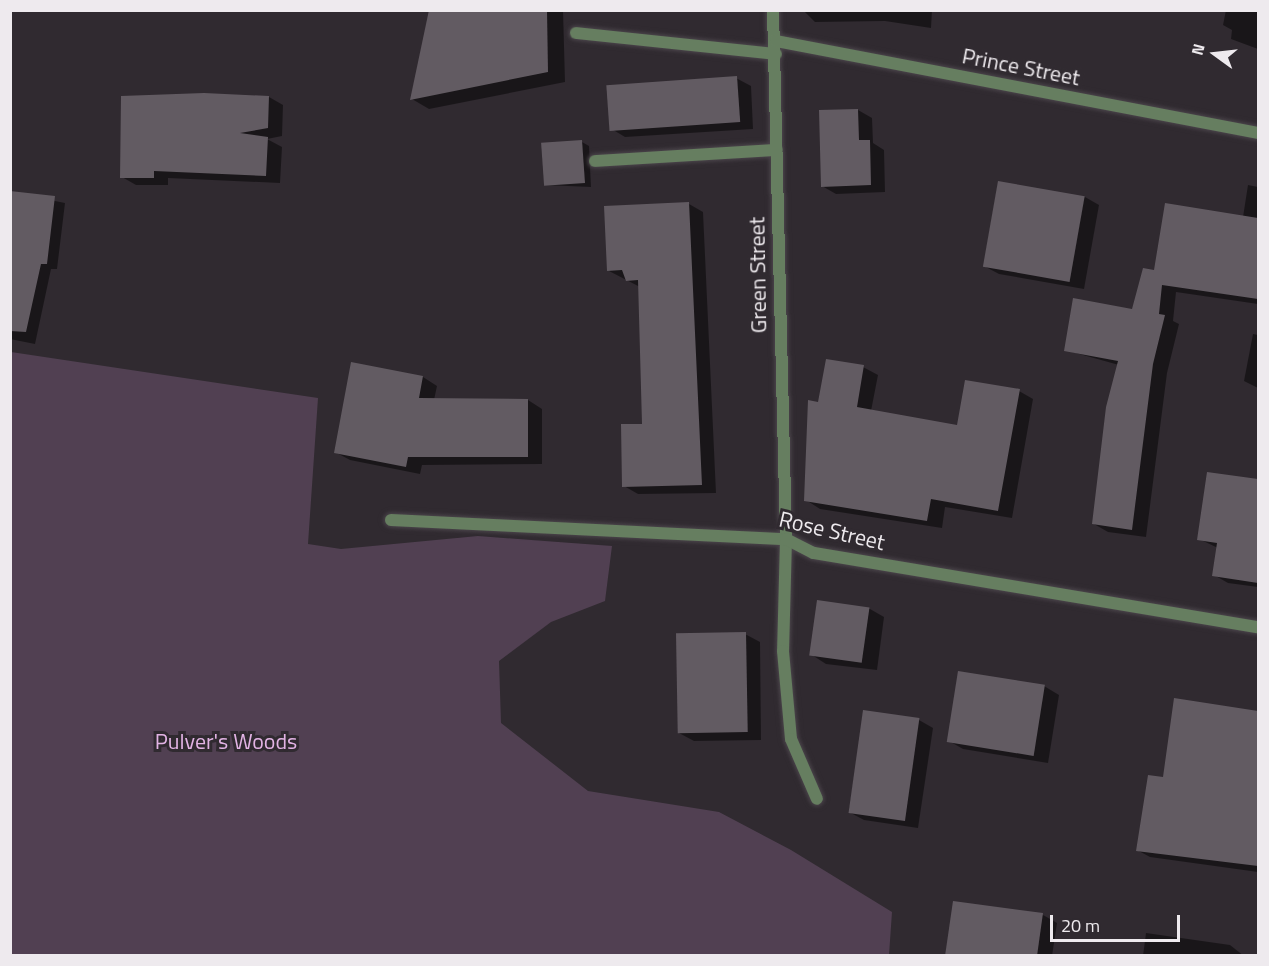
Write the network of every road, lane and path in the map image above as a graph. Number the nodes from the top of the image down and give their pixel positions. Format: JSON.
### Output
{"nodes":[{"id":1,"x":773,"y":10,"type":"edge"},
{"id":2,"x":576,"y":33,"type":"dead end"},
{"id":3,"x":776,"y":41,"type":"junction"},
{"id":4,"x":776,"y":54,"type":"junction"},
{"id":5,"x":1258,"y":133,"type":"edge"},
{"id":6,"x":777,"y":150,"type":"junction"},
{"id":7,"x":596,"y":161,"type":"dead end"},
{"id":8,"x":391,"y":520,"type":"dead end"},
{"id":9,"x":786,"y":539,"type":"junction"},
{"id":10,"x":1258,"y":627,"type":"edge"},
{"id":11,"x":817,"y":799,"type":"dead end"}],
"edges":[{"from":1,"to":3,"type":"street","name":"Green Street"},
{"from":2,"to":4,"type":"street"},
{"from":3,"to":4,"type":"street","name":"Green Street"},
{"from":3,"to":5,"type":"street","name":"Prince Street"},
{"from":4,"to":6,"type":"street","name":"Green Street"},
{"from":6,"to":7,"type":"street"},
{"from":6,"to":9,"type":"street","name":"Green Street"},
{"from":8,"to":9,"type":"street","name":"Rose Street"},
{"from":9,"to":10,"type":"street","name":"Rose Street"},
{"from":9,"to":11,"type":"street","name":"Green Street"}]}
